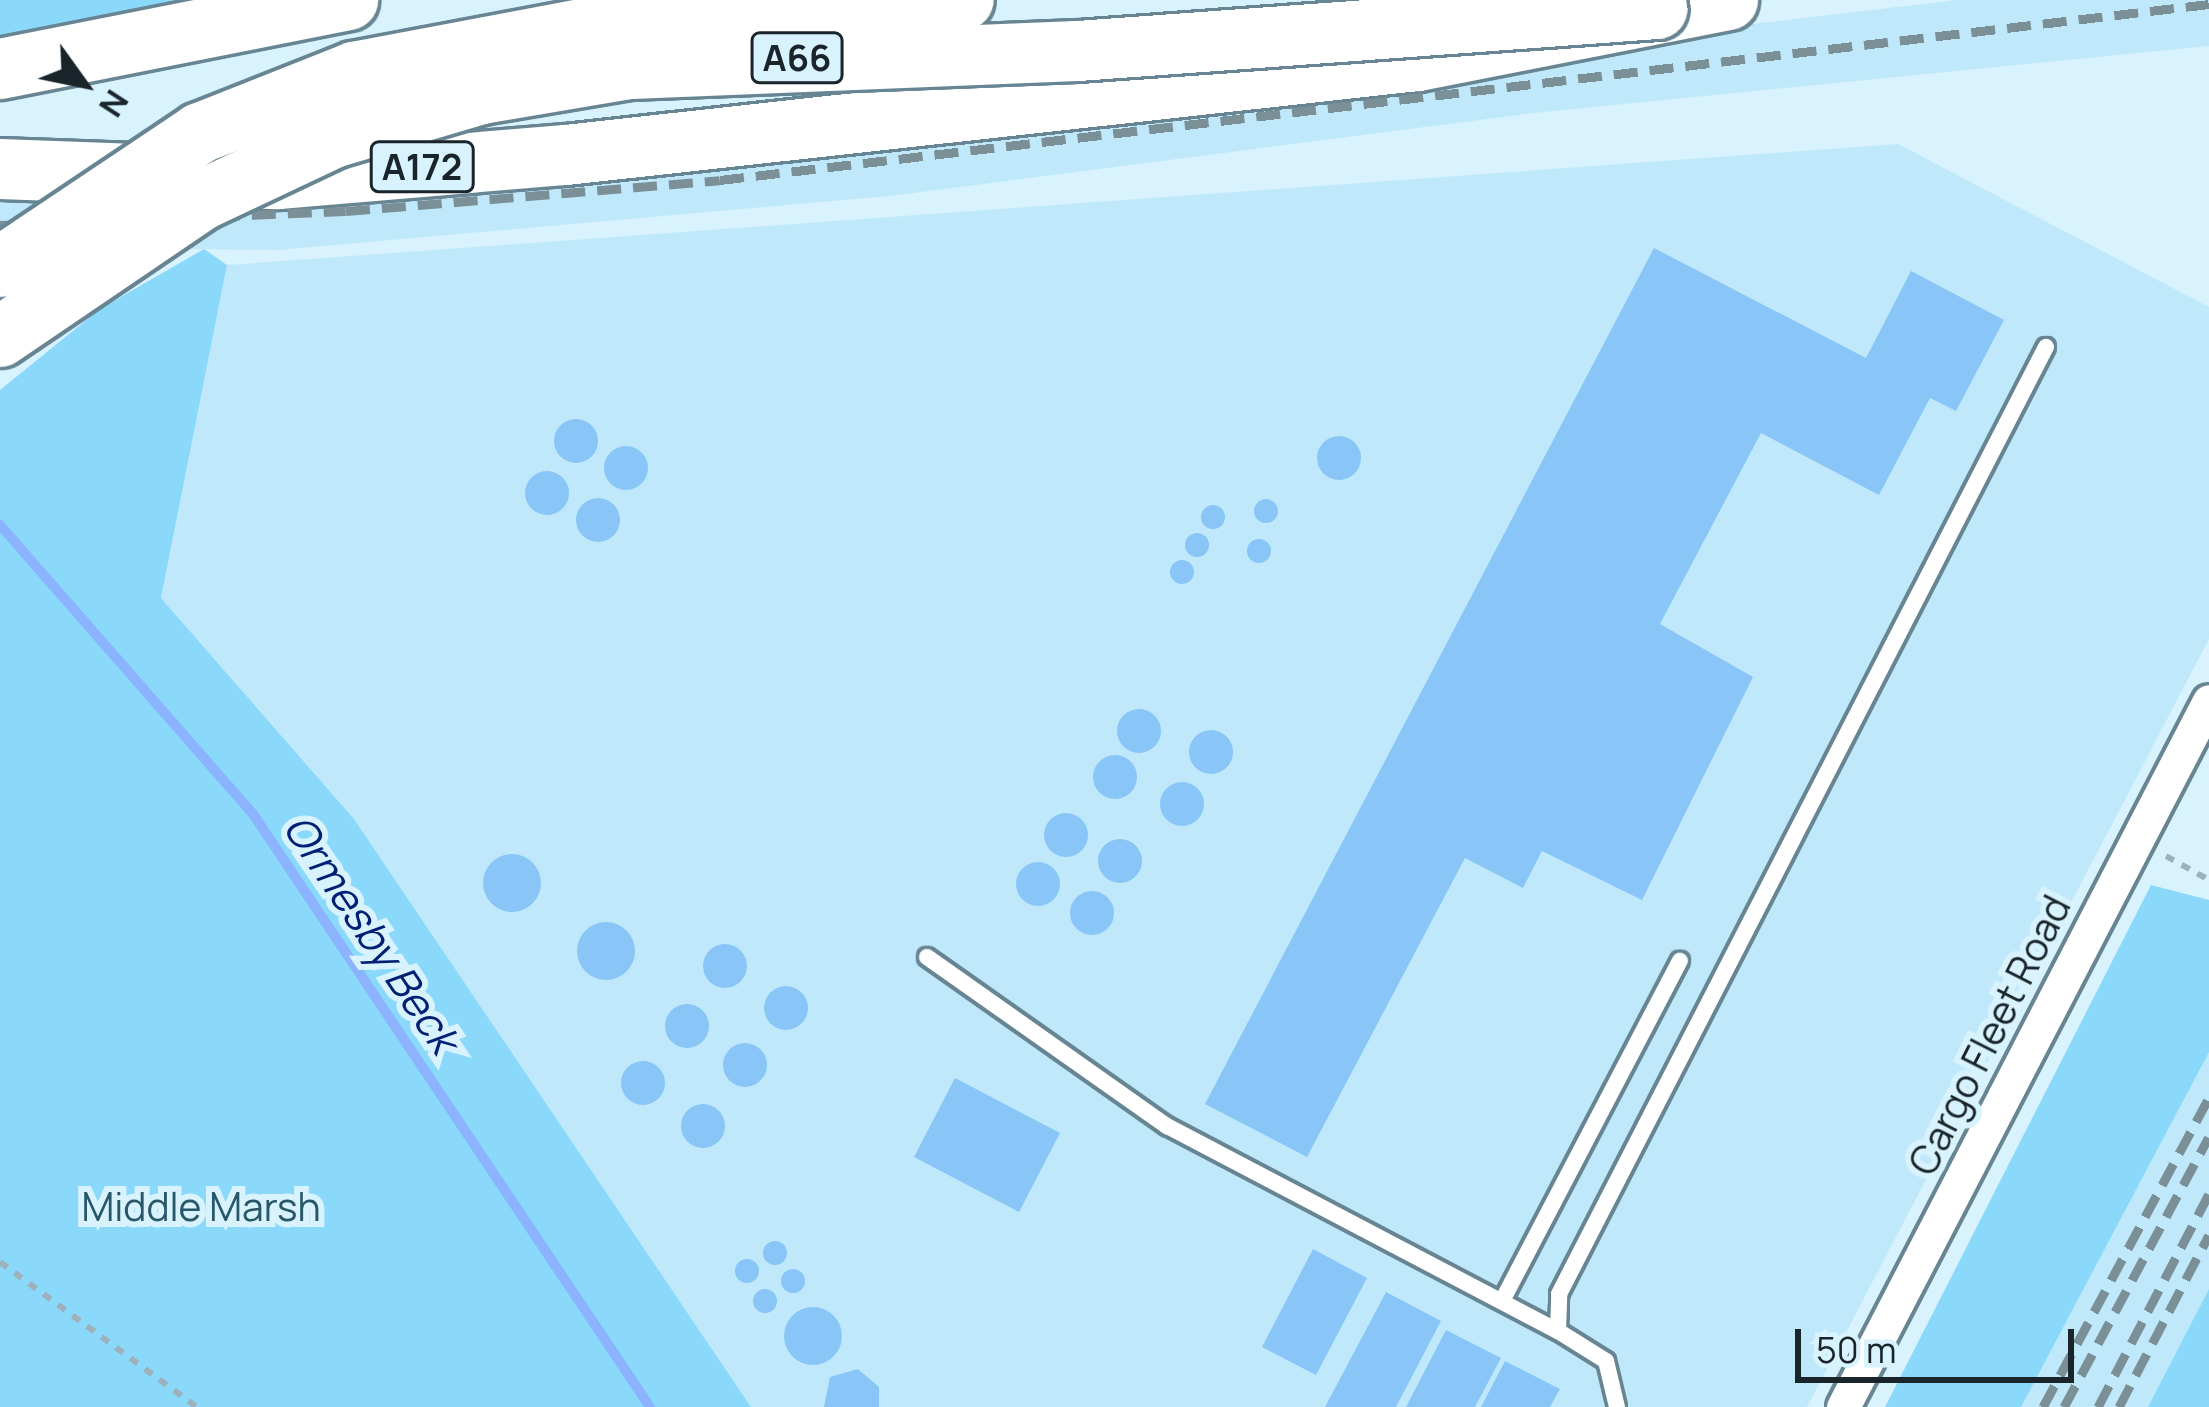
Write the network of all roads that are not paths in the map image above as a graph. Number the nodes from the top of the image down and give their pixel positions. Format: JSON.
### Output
{"nodes":[{"id":1,"x":348,"y":0,"type":"edge"},
{"id":2,"x":964,"y":0,"type":"edge"},
{"id":3,"x":1728,"y":0,"type":"edge"},
{"id":4,"x":1657,"y":9,"type":"junction"},
{"id":5,"x":0,"y":69,"type":"edge"},
{"id":6,"x":0,"y":169,"type":"edge"},
{"id":7,"x":0,"y":267,"type":"edge"},
{"id":8,"x":0,"y":337,"type":"edge"},
{"id":9,"x":2046,"y":347,"type":"dead end"},
{"id":10,"x":2209,"y":701,"type":"edge"},
{"id":11,"x":926,"y":958,"type":"dead end"},
{"id":12,"x":1680,"y":962,"type":"dead end"},
{"id":13,"x":1502,"y":1301,"type":"junction"},
{"id":14,"x":1558,"y":1331,"type":"junction"},
{"id":15,"x":1617,"y":1407,"type":"edge"},
{"id":16,"x":1843,"y":1407,"type":"edge"}],
"edges":[{"from":1,"to":5,"type":"highway"},
{"from":2,"to":7,"type":"highway","number":"A66","bridge":true},
{"from":3,"to":4,"type":"highway","number":"A66"},
{"from":4,"to":6,"type":"highway","number":"A172","bridge":true},
{"from":4,"to":8,"type":"highway","number":"A66","bridge":true},
{"from":9,"to":14,"type":"lane"},
{"from":10,"to":16,"type":"street","name":"Cargo Fleet Road"},
{"from":11,"to":13,"type":"lane"},
{"from":12,"to":13,"type":"lane"},
{"from":13,"to":14,"type":"lane"},
{"from":14,"to":15,"type":"lane"}]}
